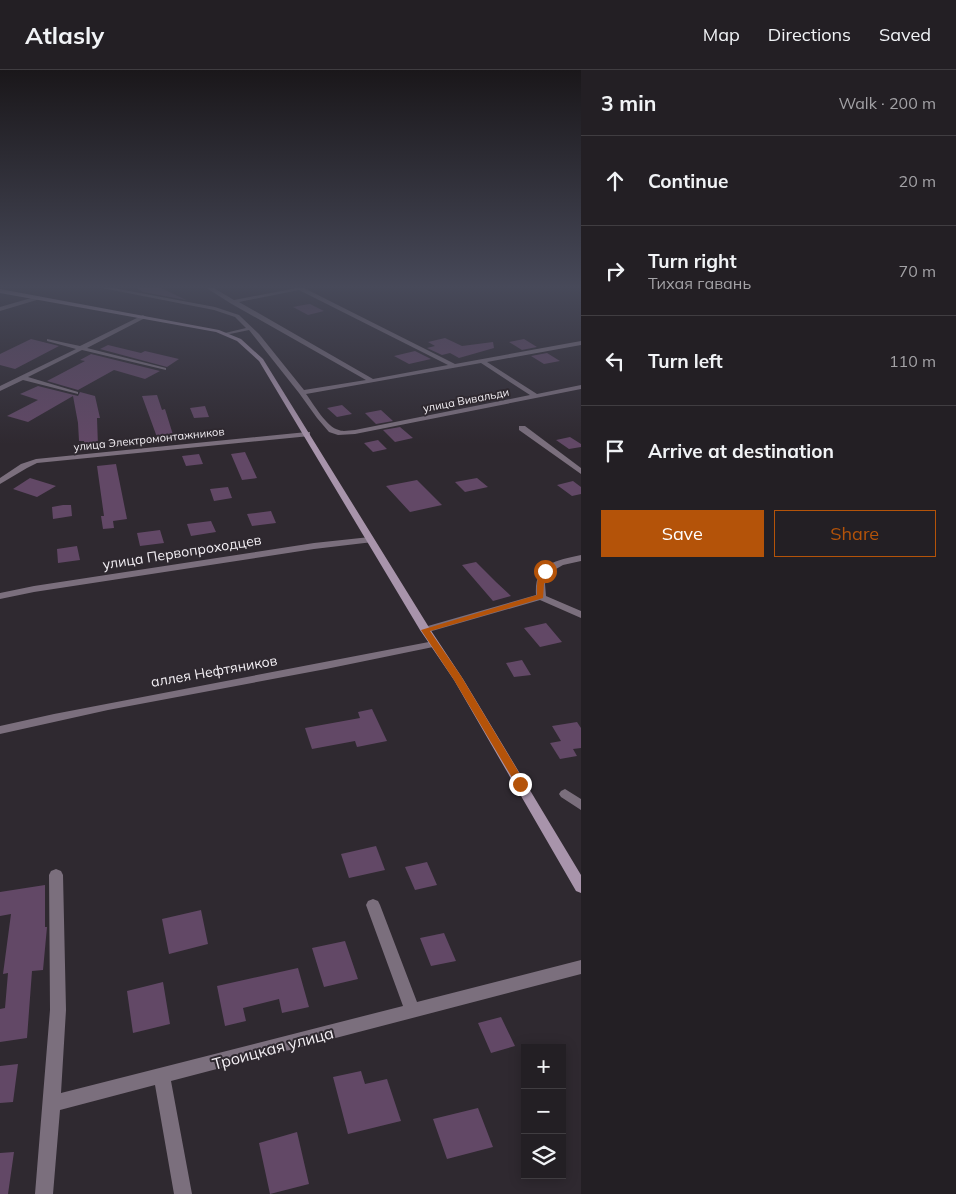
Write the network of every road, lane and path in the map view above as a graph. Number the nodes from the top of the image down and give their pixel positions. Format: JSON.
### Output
{"nodes":[{"id":1,"x":97,"y":339,"type":"edge"},
{"id":2,"x":237,"y":339,"type":"edge"},
{"id":3,"x":260,"y":339,"type":"edge"},
{"id":4,"x":299,"y":339,"type":"edge"},
{"id":5,"x":402,"y":339,"type":"edge"},
{"id":6,"x":49,"y":340,"type":"dead end"},
{"id":7,"x":581,"y":343,"type":"edge"},
{"id":8,"x":80,"y":348,"type":"junction"},
{"id":9,"x":482,"y":361,"type":"junction"},
{"id":10,"x":454,"y":366,"type":"junction"},
{"id":11,"x":164,"y":369,"type":"dead end"},
{"id":12,"x":23,"y":378,"type":"junction"},
{"id":13,"x":372,"y":381,"type":"junction"},
{"id":14,"x":581,"y":387,"type":"edge"},
{"id":15,"x":0,"y":389,"type":"edge"},
{"id":16,"x":302,"y":392,"type":"junction"},
{"id":17,"x":76,"y":393,"type":"dead end"},
{"id":18,"x":536,"y":396,"type":"junction"},
{"id":19,"x":522,"y":428,"type":"dead end"},
{"id":20,"x":307,"y":434,"type":"junction"},
{"id":21,"x":581,"y":472,"type":"edge"},
{"id":22,"x":0,"y":482,"type":"edge"},
{"id":23,"x":370,"y":540,"type":"junction"},
{"id":24,"x":581,"y":558,"type":"edge"},
{"id":25,"x":0,"y":596,"type":"edge"},
{"id":26,"x":541,"y":597,"type":"junction"},
{"id":27,"x":581,"y":615,"type":"edge"},
{"id":28,"x":425,"y":630,"type":"junction"},
{"id":29,"x":434,"y":644,"type":"junction"},
{"id":30,"x":0,"y":730,"type":"edge"},
{"id":31,"x":565,"y":794,"type":"dead end"},
{"id":32,"x":581,"y":805,"type":"edge"},
{"id":33,"x":56,"y":875,"type":"dead end"},
{"id":34,"x":581,"y":887,"type":"edge"},
{"id":35,"x":373,"y":905,"type":"dead end"},
{"id":36,"x":581,"y":967,"type":"edge"},
{"id":37,"x":413,"y":1011,"type":"junction"},
{"id":38,"x":162,"y":1077,"type":"junction"},
{"id":39,"x":52,"y":1104,"type":"junction"},
{"id":40,"x":44,"y":1194,"type":"edge"},
{"id":41,"x":183,"y":1194,"type":"edge"}],
"edges":[{"from":1,"to":8,"type":"street"},
{"from":2,"to":20,"type":"street"},
{"from":3,"to":16,"type":"street","name":"улица Вивальди"},
{"from":4,"to":13,"type":"street"},
{"from":5,"to":10,"type":"street"},
{"from":6,"to":8,"type":"street"},
{"from":7,"to":9,"type":"street"},
{"from":8,"to":11,"type":"street"},
{"from":8,"to":12,"type":"street"},
{"from":9,"to":10,"type":"street"},
{"from":9,"to":18,"type":"street"},
{"from":10,"to":13,"type":"street"},
{"from":12,"to":15,"type":"street"},
{"from":12,"to":17,"type":"street"},
{"from":13,"to":16,"type":"street"},
{"from":14,"to":18,"type":"street","name":"улица Вивальди"},
{"from":16,"to":18,"type":"street","name":"улица Вивальди"},
{"from":19,"to":21,"type":"street"},
{"from":20,"to":22,"type":"street","name":"улица Электромонтажников"},
{"from":20,"to":23,"type":"street"},
{"from":23,"to":25,"type":"street","name":"улица Первопроходцев"},
{"from":23,"to":28,"type":"street"},
{"from":24,"to":26,"type":"street"},
{"from":26,"to":27,"type":"street"},
{"from":26,"to":28,"type":"street"},
{"from":28,"to":29,"type":"street"},
{"from":29,"to":30,"type":"street","name":"аллея Нефтяников"},
{"from":29,"to":34,"type":"street"},
{"from":31,"to":32,"type":"street"},
{"from":33,"to":39,"type":"street"},
{"from":35,"to":37,"type":"street"},
{"from":36,"to":37,"type":"street","name":"Троицкая улица"},
{"from":37,"to":38,"type":"street","name":"Троицкая улица"},
{"from":38,"to":39,"type":"street","name":"Троицкая улица"},
{"from":38,"to":41,"type":"street"},
{"from":39,"to":40,"type":"street"}]}
